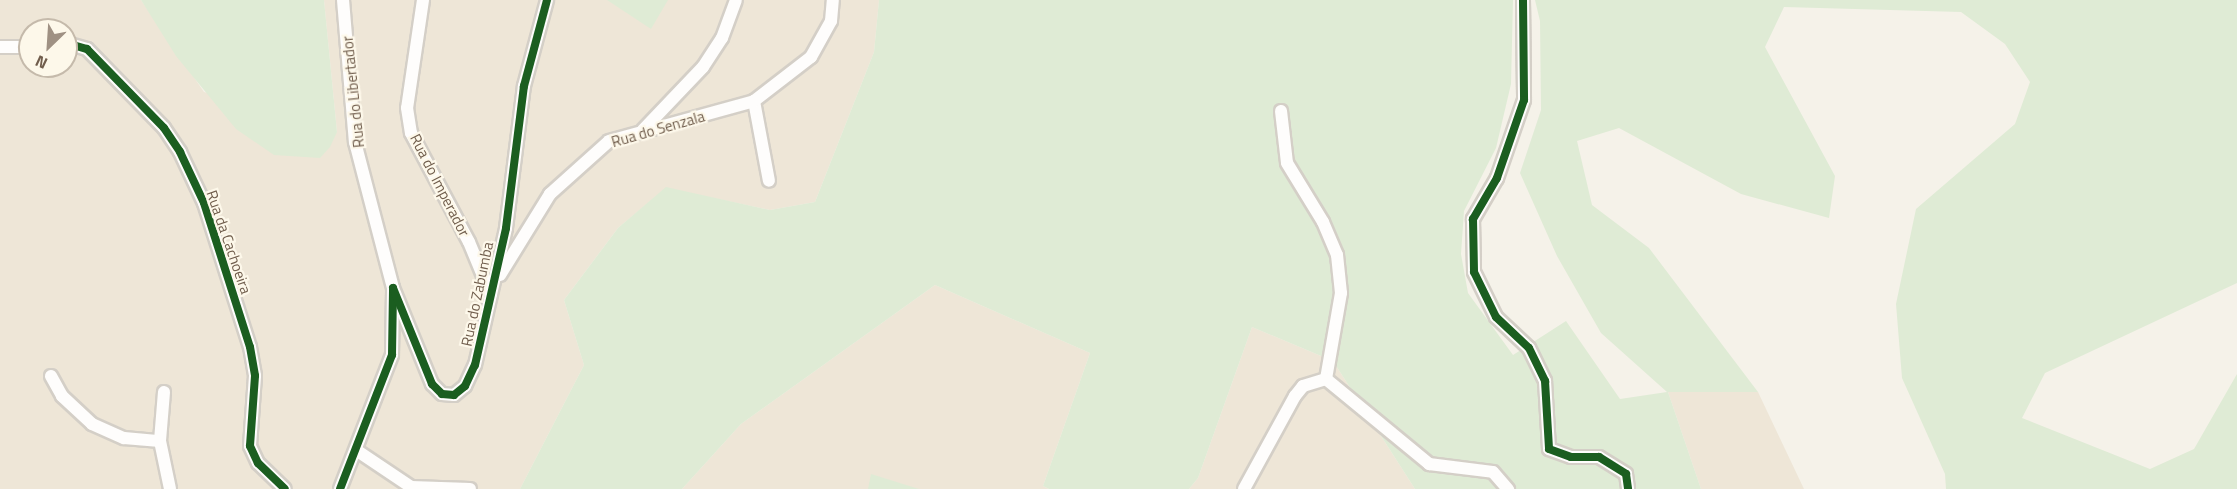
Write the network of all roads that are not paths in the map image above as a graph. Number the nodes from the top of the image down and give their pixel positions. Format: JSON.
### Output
{"nodes":[{"id":1,"x":343,"y":0,"type":"edge"},
{"id":2,"x":423,"y":0,"type":"edge"},
{"id":3,"x":547,"y":0,"type":"edge"},
{"id":4,"x":736,"y":0,"type":"edge"},
{"id":5,"x":833,"y":0,"type":"edge"},
{"id":6,"x":1523,"y":0,"type":"edge"},
{"id":7,"x":78,"y":46,"type":"edge"},
{"id":8,"x":0,"y":47,"type":"edge"},
{"id":9,"x":18,"y":47,"type":"edge"},
{"id":10,"x":754,"y":101,"type":"junction"},
{"id":11,"x":1281,"y":111,"type":"dead end"},
{"id":12,"x":643,"y":130,"type":"junction"},
{"id":13,"x":769,"y":181,"type":"dead end"},
{"id":14,"x":393,"y":288,"type":"junction"},
{"id":15,"x":492,"y":289,"type":"junction"},
{"id":16,"x":51,"y":376,"type":"dead end"},
{"id":17,"x":1326,"y":380,"type":"junction"},
{"id":18,"x":164,"y":392,"type":"dead end"},
{"id":19,"x":160,"y":441,"type":"junction"},
{"id":20,"x":356,"y":450,"type":"junction"},
{"id":21,"x":170,"y":489,"type":"edge"},
{"id":22,"x":285,"y":489,"type":"edge"},
{"id":23,"x":340,"y":489,"type":"edge"},
{"id":24,"x":470,"y":489,"type":"edge"},
{"id":25,"x":1244,"y":489,"type":"edge"},
{"id":26,"x":1508,"y":489,"type":"edge"},
{"id":27,"x":1628,"y":489,"type":"edge"}],
"edges":[{"from":1,"to":14,"type":"street","name":"Rua do Libertador"},
{"from":2,"to":15,"type":"street","name":"Rua do Imperador"},
{"from":3,"to":15,"type":"street","name":"Rua do Zabumba"},
{"from":4,"to":12,"type":"street"},
{"from":5,"to":10,"type":"street","name":"Rua do Senzala"},
{"from":6,"to":27,"type":"street"},
{"from":7,"to":22,"type":"street","name":"Rua da Cachoeira"},
{"from":8,"to":9,"type":"street"},
{"from":10,"to":12,"type":"street","name":"Rua do Senzala"},
{"from":10,"to":13,"type":"street"},
{"from":11,"to":17,"type":"street"},
{"from":12,"to":15,"type":"street","name":"Rua do Senzala"},
{"from":14,"to":15,"type":"street","name":"Rua do Zabumba"},
{"from":14,"to":20,"type":"street"},
{"from":16,"to":19,"type":"street"},
{"from":17,"to":25,"type":"street"},
{"from":17,"to":26,"type":"street"},
{"from":18,"to":19,"type":"street"},
{"from":19,"to":21,"type":"street"},
{"from":20,"to":23,"type":"street"},
{"from":20,"to":24,"type":"street"}]}
